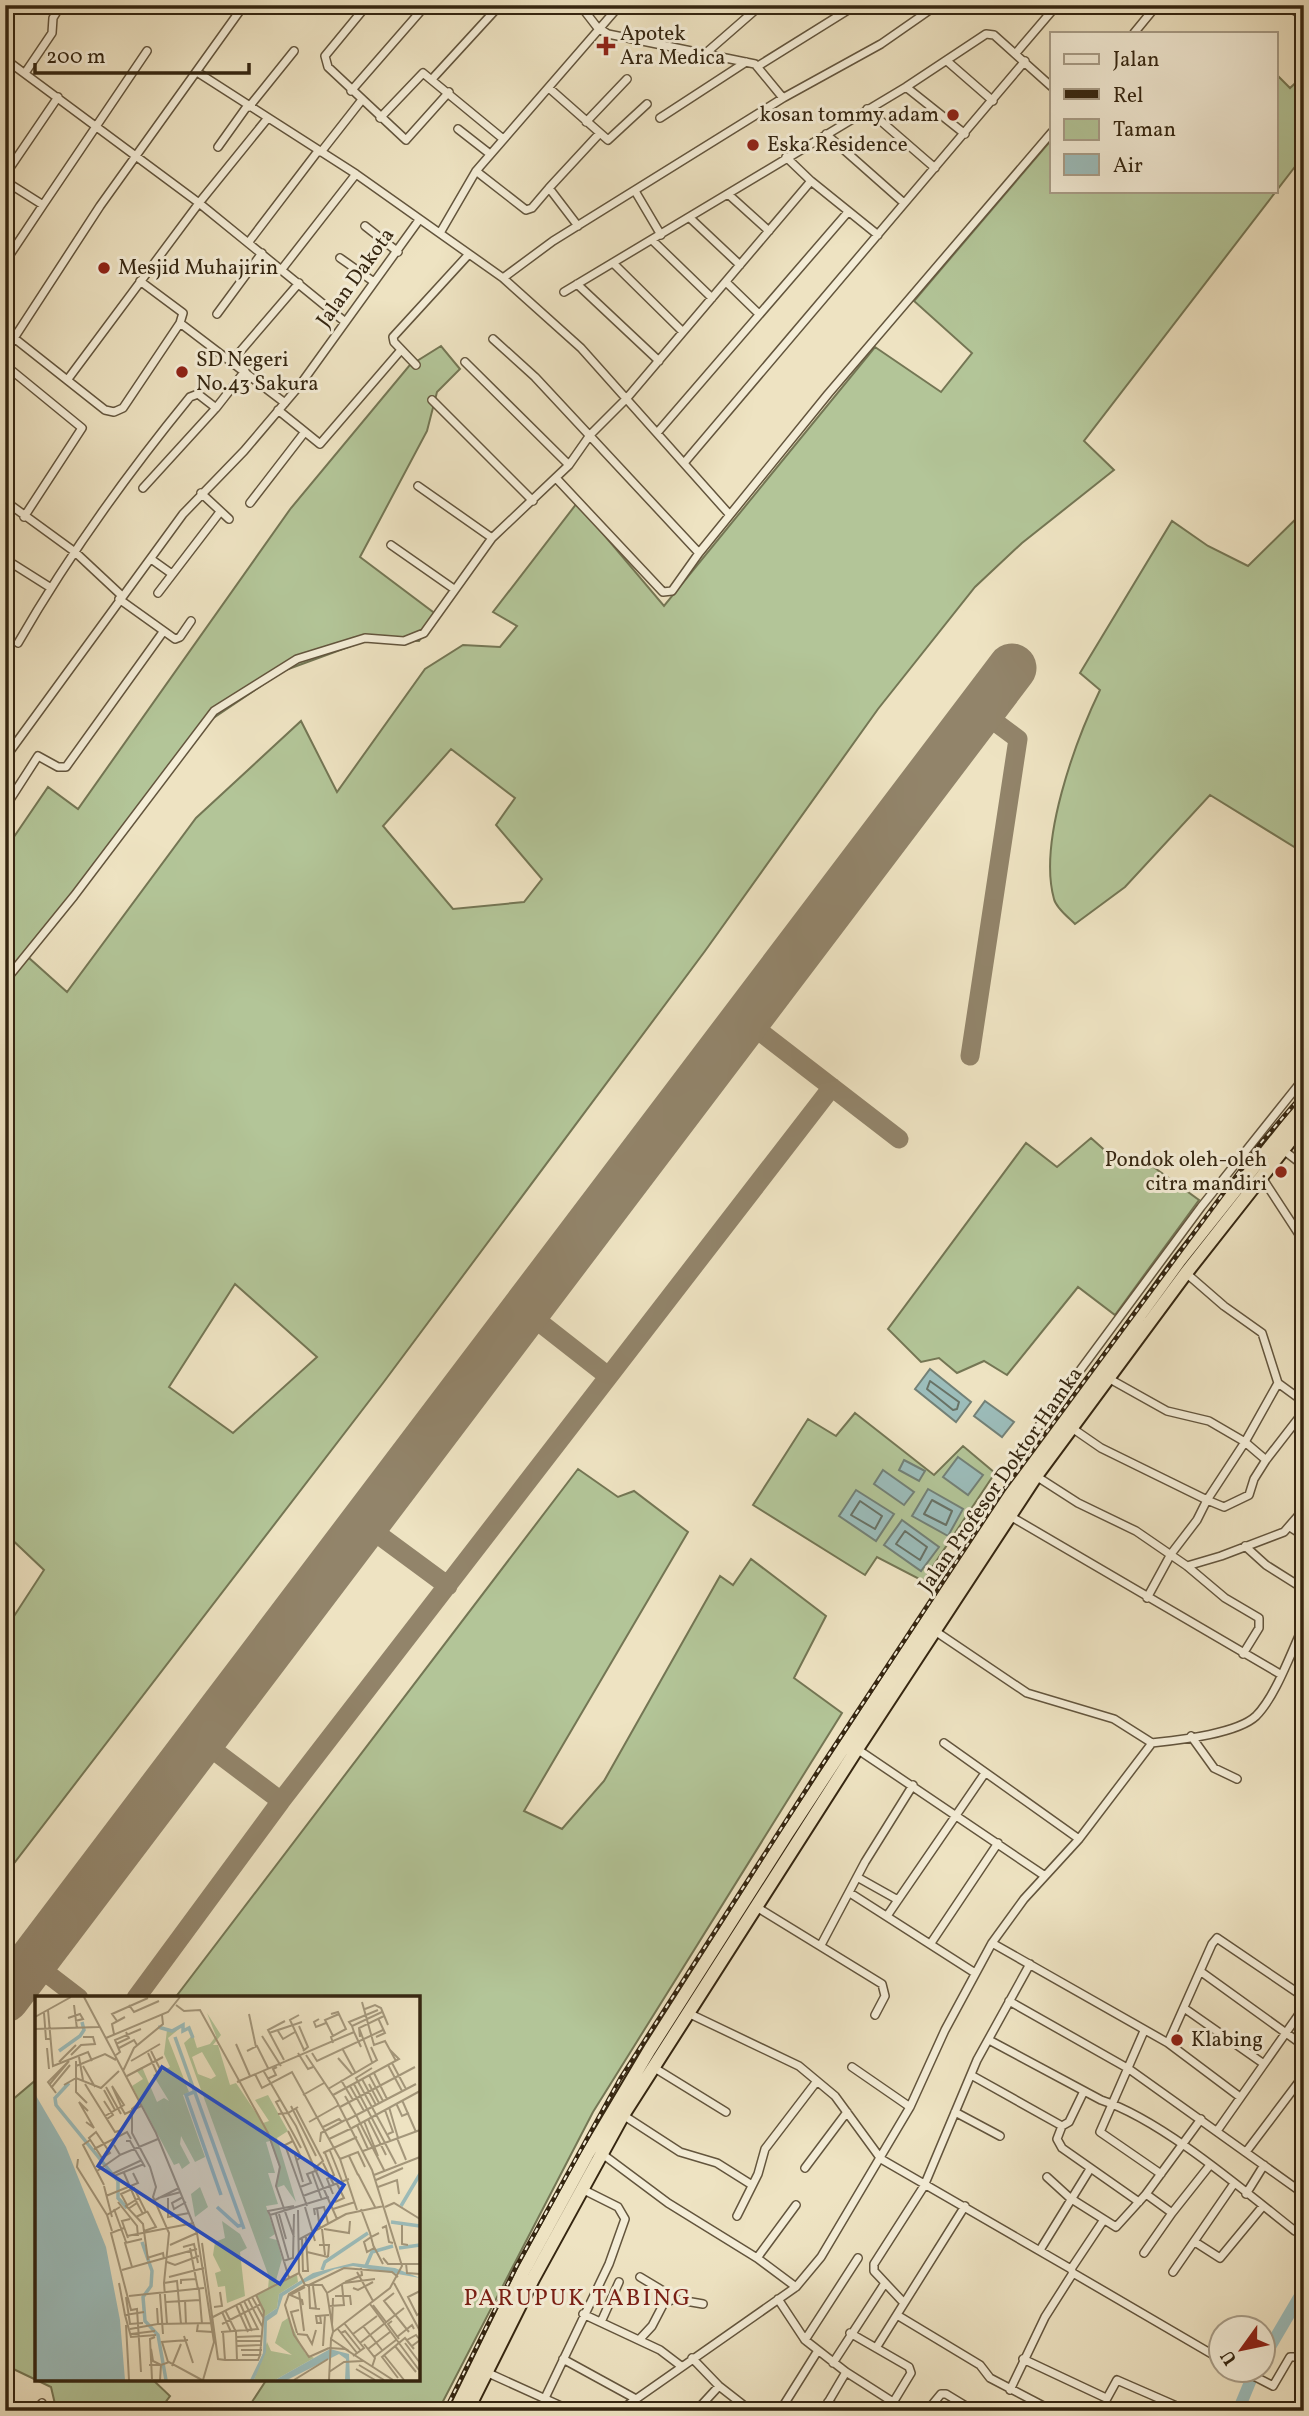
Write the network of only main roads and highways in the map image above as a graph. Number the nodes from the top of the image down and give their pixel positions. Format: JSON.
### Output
{"nodes":[{"id":1,"x":1304,"y":1104,"type":"edge"},
{"id":2,"x":1304,"y":1123,"type":"edge"},
{"id":3,"x":1154,"y":1306,"type":"junction"},
{"id":4,"x":975,"y":1559,"type":"junction"},
{"id":5,"x":892,"y":1684,"type":"junction"},
{"id":6,"x":806,"y":1815,"type":"junction"},
{"id":7,"x":792,"y":1837,"type":"junction"},
{"id":8,"x":655,"y":2052,"type":"junction"},
{"id":9,"x":528,"y":2275,"type":"junction"},
{"id":10,"x":455,"y":2411,"type":"edge"},
{"id":11,"x":467,"y":2411,"type":"edge"}],
"edges":[{"from":1,"to":3,"type":"highway"},
{"from":2,"to":3,"type":"highway"},
{"from":3,"to":4,"type":"highway","name":"Jalan Profesor Doktor Hamka"},
{"from":3,"to":4,"type":"highway","name":"Jalan Profesor Doktor Hamka"},
{"from":4,"to":5,"type":"highway","name":"Jalan Profesor Doktor Hamka"},
{"from":4,"to":5,"type":"highway","name":"Jalan Profesor Doktor Hamka"},
{"from":5,"to":6,"type":"highway"},
{"from":5,"to":6,"type":"highway"},
{"from":6,"to":7,"type":"highway"},
{"from":7,"to":8,"type":"highway"},
{"from":7,"to":8,"type":"highway"},
{"from":8,"to":9,"type":"highway"},
{"from":8,"to":9,"type":"highway"},
{"from":9,"to":10,"type":"highway"},
{"from":9,"to":11,"type":"highway"}]}
